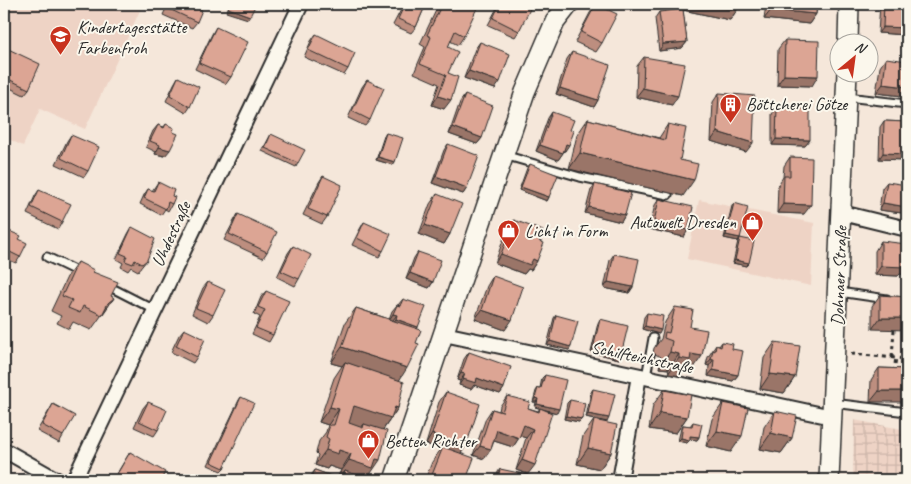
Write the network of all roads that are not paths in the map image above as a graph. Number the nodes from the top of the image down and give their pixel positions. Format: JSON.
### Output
{"nodes":[{"id":1,"x":301,"y":4,"type":"edge"},
{"id":2,"x":569,"y":4,"type":"edge"},
{"id":3,"x":849,"y":4,"type":"edge"},
{"id":4,"x":848,"y":32,"type":"edge"},
{"id":5,"x":847,"y":82,"type":"edge"},
{"id":6,"x":846,"y":97,"type":"junction"},
{"id":7,"x":907,"y":104,"type":"edge"},
{"id":8,"x":503,"y":154,"type":"junction"},
{"id":9,"x":668,"y":195,"type":"dead end"},
{"id":10,"x":842,"y":213,"type":"junction"},
{"id":11,"x":907,"y":228,"type":"edge"},
{"id":12,"x":47,"y":257,"type":"dead end"},
{"id":13,"x":88,"y":277,"type":"edge"},
{"id":14,"x":97,"y":281,"type":"edge"},
{"id":15,"x":839,"y":292,"type":"junction"},
{"id":16,"x":899,"y":301,"type":"edge"},
{"id":17,"x":155,"y":310,"type":"junction"},
{"id":18,"x":444,"y":334,"type":"junction"},
{"id":19,"x":653,"y":338,"type":"dead end"},
{"id":20,"x":642,"y":376,"type":"junction"},
{"id":21,"x":833,"y":410,"type":"junction"},
{"id":22,"x":907,"y":412,"type":"edge"},
{"id":23,"x":4,"y":450,"type":"edge"},
{"id":24,"x":57,"y":480,"type":"edge"},
{"id":25,"x":74,"y":480,"type":"edge"},
{"id":26,"x":394,"y":480,"type":"edge"},
{"id":27,"x":620,"y":480,"type":"edge"},
{"id":28,"x":830,"y":480,"type":"edge"}],
"edges":[{"from":1,"to":17,"type":"street","name":"Uhdestraße"},
{"from":2,"to":8,"type":"street"},
{"from":3,"to":4,"type":"street"},
{"from":5,"to":6,"type":"street","name":"Dohnaer Straße"},
{"from":6,"to":7,"type":"lane"},
{"from":6,"to":10,"type":"street","name":"Dohnaer Straße"},
{"from":8,"to":9,"type":"lane"},
{"from":8,"to":18,"type":"street"},
{"from":10,"to":11,"type":"street"},
{"from":10,"to":15,"type":"street","name":"Dohnaer Straße"},
{"from":12,"to":13,"type":"lane"},
{"from":14,"to":17,"type":"lane"},
{"from":15,"to":16,"type":"lane"},
{"from":15,"to":21,"type":"street","name":"Dohnaer Straße"},
{"from":17,"to":25,"type":"street","name":"Uhdestraße"},
{"from":18,"to":20,"type":"street","name":"Schilfteichstraße"},
{"from":18,"to":26,"type":"street"},
{"from":19,"to":20,"type":"lane"},
{"from":20,"to":21,"type":"street","name":"Schilfteichstraße"},
{"from":20,"to":27,"type":"street"},
{"from":21,"to":22,"type":"lane"},
{"from":21,"to":28,"type":"street","name":"Dohnaer Straße"},
{"from":23,"to":24,"type":"street"}]}
